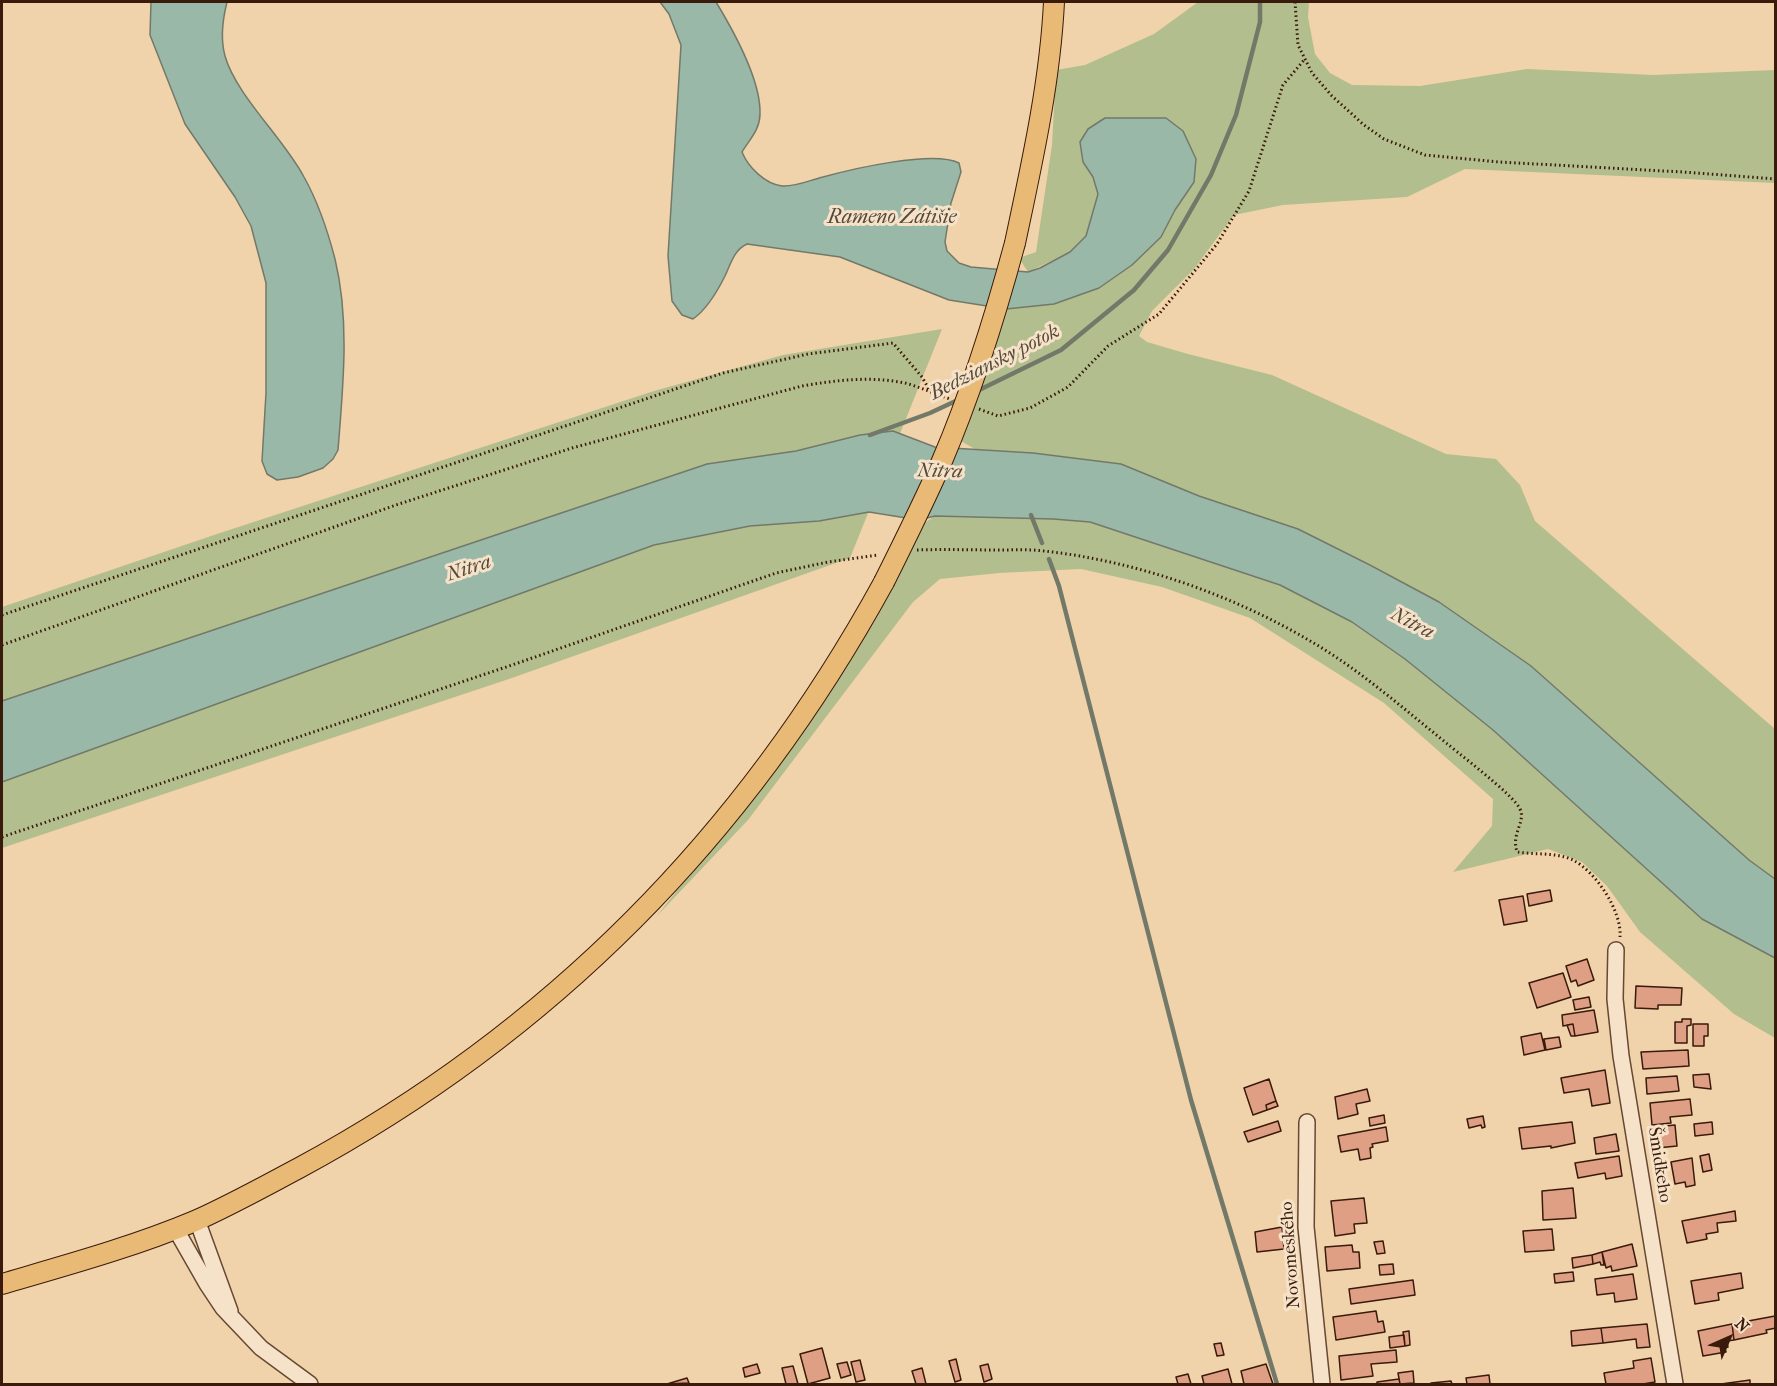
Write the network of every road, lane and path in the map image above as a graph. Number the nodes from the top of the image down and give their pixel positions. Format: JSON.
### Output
{"nodes":[{"id":1,"x":1054,"y":2,"type":"edge"},
{"id":2,"x":1295,"y":2,"type":"edge"},
{"id":3,"x":1304,"y":60,"type":"junction"},
{"id":4,"x":1776,"y":179,"type":"edge"},
{"id":5,"x":932,"y":392,"type":"junction"},
{"id":6,"x":956,"y":401,"type":"dead end"},
{"id":7,"x":977,"y":408,"type":"dead end"},
{"id":8,"x":913,"y":550,"type":"dead end"},
{"id":9,"x":884,"y":554,"type":"dead end"},
{"id":10,"x":2,"y":615,"type":"edge"},
{"id":11,"x":2,"y":645,"type":"edge"},
{"id":12,"x":2,"y":837,"type":"edge"},
{"id":13,"x":1616,"y":950,"type":"joint"},
{"id":14,"x":1307,"y":1122,"type":"dead end"},
{"id":15,"x":197,"y":1220,"type":"junction"},
{"id":16,"x":175,"y":1228,"type":"junction"},
{"id":17,"x":2,"y":1284,"type":"edge"},
{"id":18,"x":232,"y":1316,"type":"junction"},
{"id":19,"x":310,"y":1384,"type":"edge"},
{"id":20,"x":1322,"y":1384,"type":"edge"},
{"id":21,"x":1675,"y":1384,"type":"edge"}],
"edges":[{"from":1,"to":15,"type":"main road","bridge":true},
{"from":2,"to":3,"type":"path"},
{"from":3,"to":4,"type":"path"},
{"from":3,"to":7,"type":"path"},
{"from":5,"to":6,"type":"path"},
{"from":5,"to":10,"type":"path"},
{"from":5,"to":11,"type":"path"},
{"from":8,"to":13,"type":"path"},
{"from":9,"to":12,"type":"path"},
{"from":13,"to":21,"type":"street","name":"Šmidkeho"},
{"from":14,"to":20,"type":"street","name":"Novomeského"},
{"from":15,"to":16,"type":"main road"},
{"from":15,"to":18,"type":"street"},
{"from":16,"to":17,"type":"main road"},
{"from":16,"to":18,"type":"street"},
{"from":18,"to":19,"type":"street"}]}
